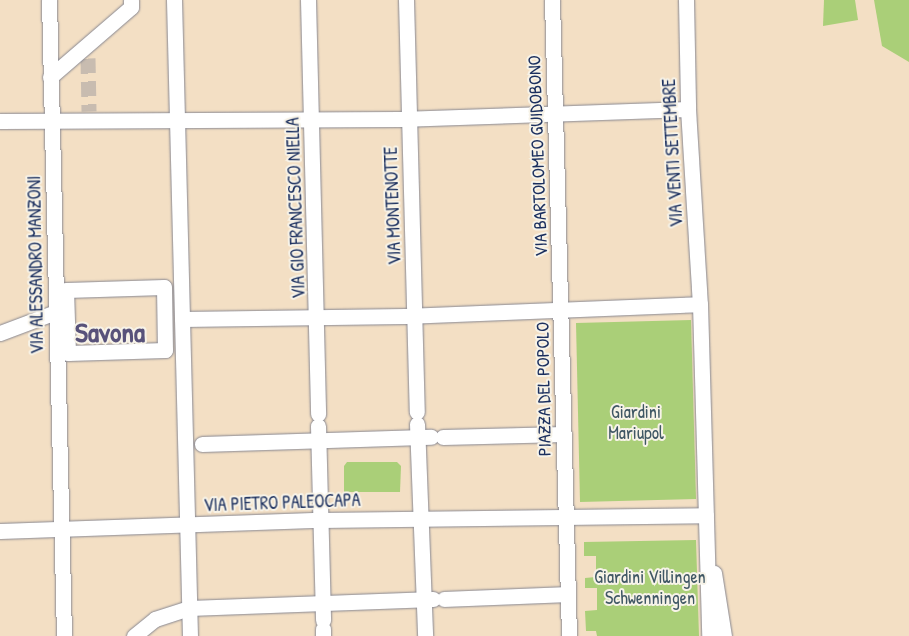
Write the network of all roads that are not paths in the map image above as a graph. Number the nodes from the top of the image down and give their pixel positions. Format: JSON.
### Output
{"nodes":[{"id":1,"x":49,"y":0,"type":"edge"},
{"id":2,"x":174,"y":0,"type":"edge"},
{"id":3,"x":308,"y":0,"type":"edge"},
{"id":4,"x":406,"y":0,"type":"edge"},
{"id":5,"x":552,"y":0,"type":"edge"},
{"id":6,"x":686,"y":0,"type":"edge"},
{"id":7,"x":131,"y":3,"type":"edge"},
{"id":8,"x":88,"y":42,"type":"junction"},
{"id":9,"x":88,"y":58,"type":"tunnel mouth"},
{"id":10,"x":50,"y":76,"type":"junction"},
{"id":11,"x":688,"y":109,"type":"junction"},
{"id":12,"x":555,"y":114,"type":"junction"},
{"id":13,"x":409,"y":118,"type":"junction"},
{"id":14,"x":313,"y":120,"type":"junction"},
{"id":15,"x":0,"y":121,"type":"edge"},
{"id":16,"x":176,"y":122,"type":"junction"},
{"id":17,"x":51,"y":123,"type":"junction"},
{"id":18,"x":700,"y":304,"type":"junction"},
{"id":19,"x":60,"y":310,"type":"junction"},
{"id":20,"x":560,"y":310,"type":"junction"},
{"id":21,"x":416,"y":315,"type":"junction"},
{"id":22,"x":318,"y":316,"type":"junction"},
{"id":23,"x":182,"y":320,"type":"junction"},
{"id":24,"x":0,"y":333,"type":"edge"},
{"id":25,"x":318,"y":427,"type":"junction"},
{"id":26,"x":425,"y":429,"type":"junction"},
{"id":27,"x":564,"y":434,"type":"junction"},
{"id":28,"x":202,"y":444,"type":"dead end"},
{"id":29,"x":706,"y":515,"type":"junction"},
{"id":30,"x":566,"y":517,"type":"junction"},
{"id":31,"x":421,"y":519,"type":"junction"},
{"id":32,"x":320,"y":520,"type":"junction"},
{"id":33,"x":187,"y":525,"type":"junction"},
{"id":34,"x":60,"y":529,"type":"junction"},
{"id":35,"x":0,"y":531,"type":"edge"},
{"id":36,"x":707,"y":555,"type":"junction"},
{"id":37,"x":568,"y":594,"type":"junction"},
{"id":38,"x":434,"y":599,"type":"junction"},
{"id":39,"x":322,"y":603,"type":"junction"},
{"id":40,"x":189,"y":608,"type":"junction"},
{"id":41,"x":323,"y":628,"type":"edge"},
{"id":42,"x":64,"y":636,"type":"edge"},
{"id":43,"x":134,"y":636,"type":"edge"},
{"id":44,"x":190,"y":636,"type":"edge"},
{"id":45,"x":425,"y":636,"type":"edge"},
{"id":46,"x":569,"y":636,"type":"edge"},
{"id":47,"x":709,"y":636,"type":"edge"},
{"id":48,"x":724,"y":636,"type":"edge"}],
"edges":[{"from":1,"to":10,"type":"street","name":"VIA ALESSANDRO MANZONI"},
{"from":2,"to":16,"type":"street"},
{"from":3,"to":14,"type":"street","name":"VIA GIO FRANCESCO NIELLA"},
{"from":4,"to":13,"type":"street","name":"VIA MONTENOTTE"},
{"from":5,"to":12,"type":"street","name":"VIA BARTOLOMEO GUIDOBONO"},
{"from":6,"to":11,"type":"street","name":"VIA VENTI SETTEMBRE"},
{"from":7,"to":8,"type":"street"},
{"from":8,"to":9,"type":"street"},
{"from":8,"to":10,"type":"street"},
{"from":10,"to":17,"type":"street","name":"VIA ALESSANDRO MANZONI"},
{"from":11,"to":12,"type":"street"},
{"from":11,"to":18,"type":"street","name":"VIA VENTI SETTEMBRE"},
{"from":12,"to":13,"type":"street"},
{"from":12,"to":20,"type":"street","name":"VIA BARTOLOMEO GUIDOBONO"},
{"from":13,"to":14,"type":"street"},
{"from":13,"to":21,"type":"street","name":"VIA MONTENOTTE"},
{"from":14,"to":16,"type":"street"},
{"from":14,"to":22,"type":"street","name":"VIA GIO FRANCESCO NIELLA"},
{"from":15,"to":17,"type":"street"},
{"from":16,"to":17,"type":"street"},
{"from":16,"to":23,"type":"street"},
{"from":17,"to":19,"type":"street","name":"VIA ALESSANDRO MANZONI"},
{"from":18,"to":20,"type":"street","name":"PIAZZA DEL POPOLO"},
{"from":18,"to":29,"type":"street"},
{"from":19,"to":19,"type":"street"},
{"from":19,"to":24,"type":"street"},
{"from":19,"to":34,"type":"street","name":"VIA ALESSANDRO MANZONI"},
{"from":20,"to":21,"type":"street"},
{"from":20,"to":27,"type":"street","name":"PIAZZA DEL POPOLO"},
{"from":21,"to":22,"type":"street"},
{"from":21,"to":26,"type":"street","name":"VIA MONTENOTTE"},
{"from":22,"to":23,"type":"street"},
{"from":22,"to":25,"type":"street","name":"VIA GIO FRANCESCO NIELLA"},
{"from":23,"to":33,"type":"street"},
{"from":25,"to":26,"type":"street"},
{"from":25,"to":28,"type":"street"},
{"from":25,"to":32,"type":"street","name":"VIA GIO FRANCESCO NIELLA"},
{"from":26,"to":27,"type":"street"},
{"from":26,"to":31,"type":"street","name":"VIA MONTENOTTE"},
{"from":27,"to":30,"type":"street","name":"PIAZZA DEL POPOLO"},
{"from":29,"to":30,"type":"street"},
{"from":29,"to":36,"type":"street"},
{"from":30,"to":31,"type":"street","name":"VIA PIETRO PALEOCAPA"},
{"from":30,"to":37,"type":"street","name":"PIAZZA DEL POPOLO"},
{"from":31,"to":32,"type":"street","name":"VIA PIETRO PALEOCAPA"},
{"from":31,"to":38,"type":"street","name":"VIA MONTENOTTE"},
{"from":32,"to":33,"type":"street","name":"VIA PIETRO PALEOCAPA"},
{"from":32,"to":39,"type":"street","name":"VIA GIO FRANCESCO NIELLA"},
{"from":33,"to":34,"type":"street","name":"VIA PIETRO PALEOCAPA"},
{"from":33,"to":40,"type":"street"},
{"from":34,"to":35,"type":"street","name":"VIA PIETRO PALEOCAPA"},
{"from":34,"to":42,"type":"street","name":"VIA ALESSANDRO MANZONI"},
{"from":36,"to":47,"type":"street"},
{"from":36,"to":48,"type":"street"},
{"from":37,"to":38,"type":"street"},
{"from":37,"to":46,"type":"street","name":"PIAZZA DEL POPOLO"},
{"from":38,"to":39,"type":"street"},
{"from":38,"to":45,"type":"street","name":"VIA MONTENOTTE"},
{"from":39,"to":40,"type":"street"},
{"from":39,"to":41,"type":"street","name":"VIA GIO FRANCESCO NIELLA"},
{"from":40,"to":43,"type":"street"},
{"from":40,"to":44,"type":"street"}]}
